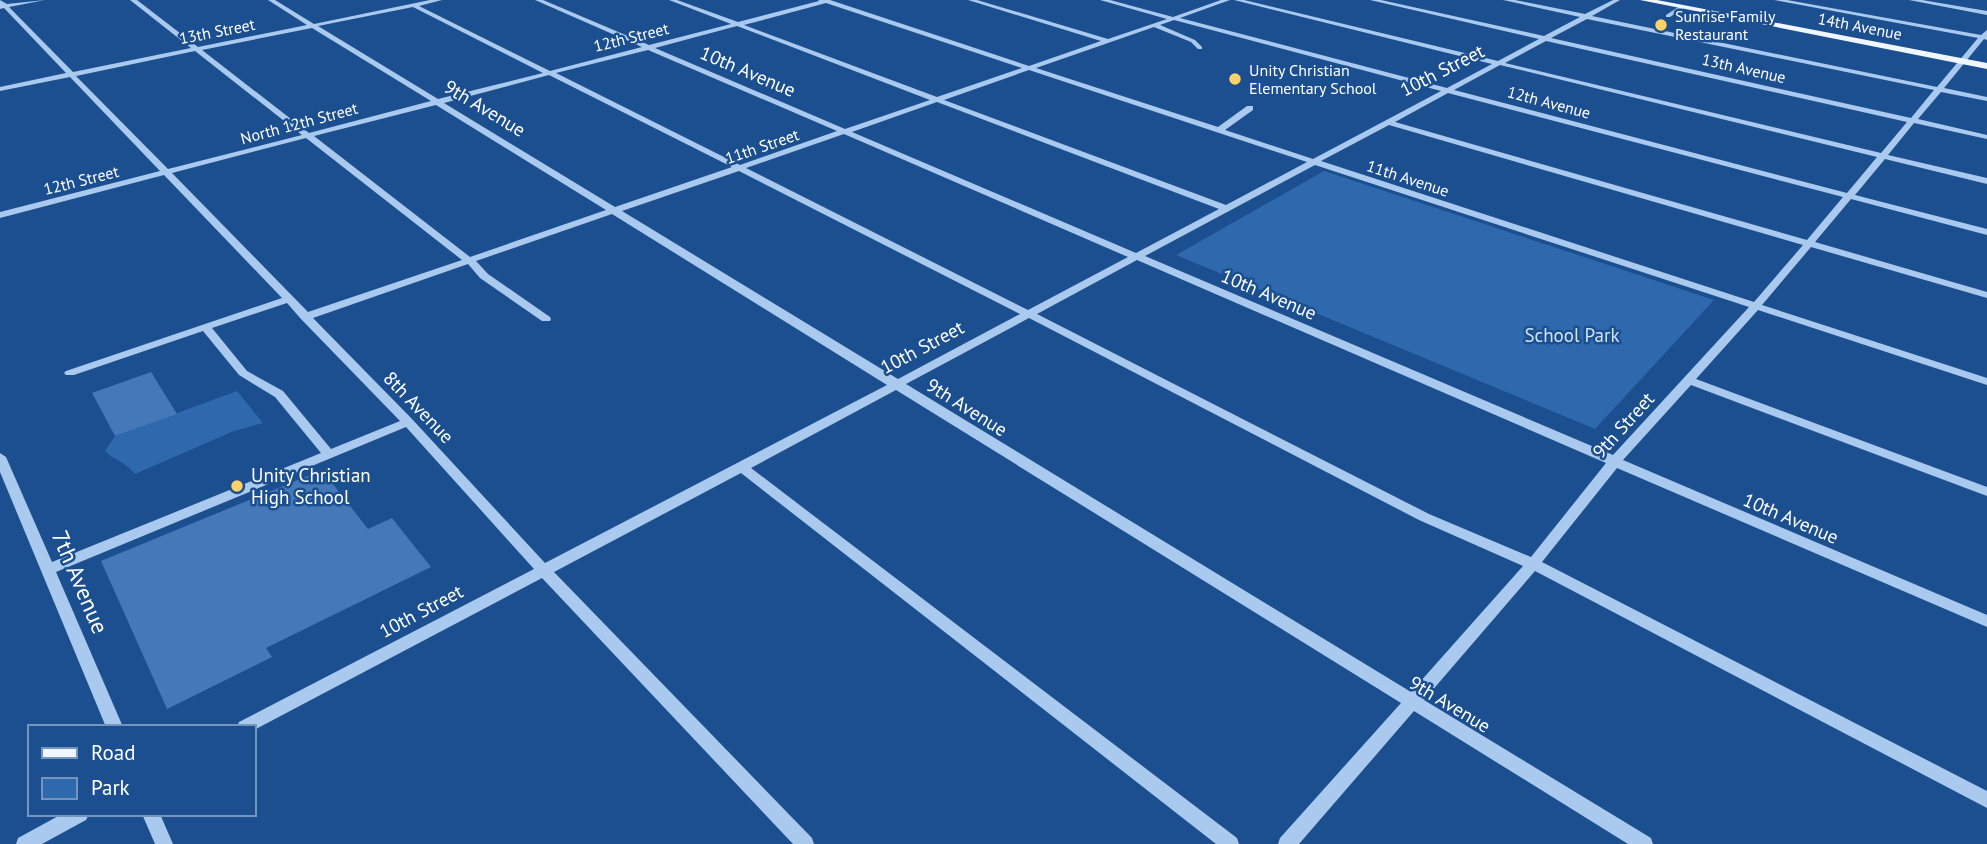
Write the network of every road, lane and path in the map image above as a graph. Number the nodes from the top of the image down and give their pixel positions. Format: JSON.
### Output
{"nodes":[{"id":1,"x":42,"y":0,"type":"edge"},
{"id":2,"x":133,"y":0,"type":"edge"},
{"id":3,"x":271,"y":0,"type":"edge"},
{"id":4,"x":439,"y":0,"type":"edge"},
{"id":5,"x":538,"y":0,"type":"edge"},
{"id":6,"x":672,"y":0,"type":"edge"},
{"id":7,"x":971,"y":0,"type":"edge"},
{"id":8,"x":1103,"y":0,"type":"edge"},
{"id":9,"x":1227,"y":0,"type":"edge"},
{"id":10,"x":1237,"y":0,"type":"edge"},
{"id":11,"x":1373,"y":0,"type":"edge"},
{"id":12,"x":1506,"y":0,"type":"edge"},
{"id":13,"x":1617,"y":0,"type":"edge"},
{"id":14,"x":1644,"y":0,"type":"edge"},
{"id":15,"x":1777,"y":0,"type":"edge"},
{"id":16,"x":1912,"y":0,"type":"edge"},
{"id":17,"x":826,"y":1,"type":"edge"},
{"id":18,"x":2,"y":5,"type":"edge"},
{"id":19,"x":413,"y":5,"type":"junction"},
{"id":20,"x":1682,"y":7,"type":"junction"},
{"id":21,"x":1987,"y":13,"type":"edge"},
{"id":22,"x":1668,"y":16,"type":"dead end"},
{"id":23,"x":1586,"y":17,"type":"junction"},
{"id":24,"x":1174,"y":19,"type":"junction"},
{"id":25,"x":737,"y":24,"type":"junction"},
{"id":26,"x":1155,"y":25,"type":"junction"},
{"id":27,"x":313,"y":26,"type":"junction"},
{"id":28,"x":1985,"y":36,"type":"edge"},
{"id":29,"x":1546,"y":39,"type":"junction"},
{"id":30,"x":1108,"y":41,"type":"junction"},
{"id":31,"x":648,"y":47,"type":"junction"},
{"id":32,"x":1199,"y":48,"type":"dead end"},
{"id":33,"x":194,"y":50,"type":"junction"},
{"id":34,"x":1960,"y":61,"type":"junction"},
{"id":35,"x":1502,"y":63,"type":"junction"},
{"id":36,"x":1987,"y":66,"type":"edge"},
{"id":37,"x":1032,"y":68,"type":"junction"},
{"id":38,"x":549,"y":73,"type":"junction"},
{"id":39,"x":72,"y":74,"type":"junction"},
{"id":40,"x":0,"y":89,"type":"edge"},
{"id":41,"x":1936,"y":89,"type":"junction"},
{"id":42,"x":1446,"y":90,"type":"junction"},
{"id":43,"x":1987,"y":99,"type":"edge"},
{"id":44,"x":936,"y":101,"type":"junction"},
{"id":45,"x":437,"y":102,"type":"junction"},
{"id":46,"x":1250,"y":108,"type":"dead end"},
{"id":47,"x":1912,"y":120,"type":"junction"},
{"id":48,"x":1388,"y":122,"type":"junction"},
{"id":49,"x":1219,"y":130,"type":"junction"},
{"id":50,"x":846,"y":132,"type":"junction"},
{"id":51,"x":305,"y":136,"type":"junction"},
{"id":52,"x":1987,"y":137,"type":"edge"},
{"id":53,"x":1880,"y":156,"type":"junction"},
{"id":54,"x":1313,"y":161,"type":"junction"},
{"id":55,"x":739,"y":169,"type":"junction"},
{"id":56,"x":168,"y":172,"type":"junction"},
{"id":57,"x":1987,"y":181,"type":"edge"},
{"id":58,"x":1847,"y":195,"type":"junction"},
{"id":59,"x":1225,"y":208,"type":"junction"},
{"id":60,"x":617,"y":211,"type":"junction"},
{"id":61,"x":0,"y":215,"type":"edge"},
{"id":62,"x":1987,"y":232,"type":"edge"},
{"id":63,"x":1808,"y":243,"type":"junction"},
{"id":64,"x":1134,"y":256,"type":"junction"},
{"id":65,"x":471,"y":262,"type":"junction"},
{"id":66,"x":1987,"y":295,"type":"edge"},
{"id":67,"x":288,"y":299,"type":"junction"},
{"id":68,"x":1756,"y":306,"type":"junction"},
{"id":69,"x":1027,"y":314,"type":"junction"},
{"id":70,"x":305,"y":317,"type":"junction"},
{"id":71,"x":546,"y":319,"type":"dead end"},
{"id":72,"x":205,"y":327,"type":"junction"},
{"id":73,"x":70,"y":373,"type":"dead end"},
{"id":74,"x":1689,"y":380,"type":"junction"},
{"id":75,"x":1987,"y":382,"type":"edge"},
{"id":76,"x":895,"y":385,"type":"junction"},
{"id":77,"x":408,"y":422,"type":"junction"},
{"id":78,"x":329,"y":454,"type":"junction"},
{"id":79,"x":0,"y":457,"type":"edge"},
{"id":80,"x":1615,"y":461,"type":"junction"},
{"id":81,"x":742,"y":467,"type":"junction"},
{"id":82,"x":1987,"y":492,"type":"edge"},
{"id":83,"x":1533,"y":564,"type":"junction"},
{"id":84,"x":49,"y":569,"type":"junction"},
{"id":85,"x":543,"y":570,"type":"junction"},
{"id":86,"x":1987,"y":621,"type":"edge"},
{"id":87,"x":1412,"y":703,"type":"junction"},
{"id":88,"x":114,"y":725,"type":"edge"},
{"id":89,"x":250,"y":725,"type":"edge"},
{"id":90,"x":1987,"y":800,"type":"edge"},
{"id":91,"x":76,"y":816,"type":"edge"},
{"id":92,"x":152,"y":816,"type":"edge"},
{"id":93,"x":24,"y":844,"type":"edge"},
{"id":94,"x":164,"y":844,"type":"edge"},
{"id":95,"x":805,"y":844,"type":"edge"},
{"id":96,"x":1230,"y":844,"type":"edge"},
{"id":97,"x":1287,"y":844,"type":"edge"},
{"id":98,"x":1644,"y":844,"type":"edge"}],
"edges":[{"from":1,"to":18,"type":"street"},
{"from":2,"to":33,"type":"street"},
{"from":3,"to":27,"type":"street","name":"9th Avenue"},
{"from":4,"to":19,"type":"street","name":"13th Street"},
{"from":5,"to":31,"type":"street","name":"10th Avenue"},
{"from":6,"to":25,"type":"street"},
{"from":7,"to":30,"type":"street"},
{"from":8,"to":24,"type":"street","name":"12th Avenue"},
{"from":9,"to":24,"type":"street","name":"11th Street"},
{"from":10,"to":35,"type":"street"},
{"from":11,"to":29,"type":"street","name":"13th Avenue"},
{"from":12,"to":23,"type":"street"},
{"from":13,"to":23,"type":"street","name":"10th Street"},
{"from":14,"to":20,"type":"main road","name":"14th Avenue"},
{"from":15,"to":28,"type":"street"},
{"from":16,"to":21,"type":"street"},
{"from":17,"to":25,"type":"street","name":"12th Street"},
{"from":17,"to":37,"type":"street","name":"11th Avenue"},
{"from":18,"to":39,"type":"street","name":"8th Avenue"},
{"from":19,"to":27,"type":"street","name":"13th Street"},
{"from":19,"to":38,"type":"street"},
{"from":20,"to":22,"type":"street"},
{"from":20,"to":34,"type":"main road","name":"14th Avenue"},
{"from":23,"to":29,"type":"street","name":"10th Street"},
{"from":23,"to":41,"type":"street"},
{"from":24,"to":26,"type":"street","name":"11th Street"},
{"from":24,"to":42,"type":"street","name":"12th Avenue"},
{"from":25,"to":31,"type":"street","name":"12th Street"},
{"from":25,"to":44,"type":"street"},
{"from":26,"to":30,"type":"street","name":"11th Street"},
{"from":26,"to":32,"type":"street"},
{"from":27,"to":33,"type":"street","name":"13th Street"},
{"from":27,"to":45,"type":"street","name":"9th Avenue"},
{"from":28,"to":34,"type":"street","name":"9th Street"},
{"from":29,"to":35,"type":"street","name":"10th Street"},
{"from":29,"to":47,"type":"street","name":"13th Avenue"},
{"from":30,"to":37,"type":"street","name":"11th Street"},
{"from":31,"to":38,"type":"street","name":"12th Street"},
{"from":31,"to":50,"type":"street","name":"10th Avenue"},
{"from":33,"to":39,"type":"street","name":"13th Street"},
{"from":33,"to":51,"type":"street"},
{"from":34,"to":36,"type":"main road","name":"14th Avenue"},
{"from":34,"to":41,"type":"street","name":"9th Street"},
{"from":35,"to":42,"type":"street","name":"10th Street"},
{"from":35,"to":53,"type":"street"},
{"from":37,"to":44,"type":"street","name":"11th Street"},
{"from":37,"to":49,"type":"street","name":"11th Avenue"},
{"from":38,"to":45,"type":"street","name":"12th Street"},
{"from":38,"to":55,"type":"street"},
{"from":39,"to":40,"type":"street","name":"13th Street"},
{"from":39,"to":56,"type":"street","name":"8th Avenue"},
{"from":41,"to":43,"type":"street"},
{"from":41,"to":47,"type":"street","name":"9th Street"},
{"from":42,"to":48,"type":"street","name":"10th Street"},
{"from":42,"to":58,"type":"street","name":"12th Avenue"},
{"from":44,"to":50,"type":"street","name":"11th Street"},
{"from":44,"to":59,"type":"street"},
{"from":45,"to":51,"type":"street","name":"North 12th Street"},
{"from":45,"to":60,"type":"street","name":"9th Avenue"},
{"from":46,"to":49,"type":"street"},
{"from":47,"to":52,"type":"street","name":"13th Avenue"},
{"from":47,"to":53,"type":"street","name":"9th Street"},
{"from":48,"to":54,"type":"street","name":"10th Street"},
{"from":48,"to":63,"type":"street"},
{"from":49,"to":54,"type":"street","name":"11th Avenue"},
{"from":50,"to":55,"type":"street","name":"11th Street"},
{"from":50,"to":64,"type":"street","name":"10th Avenue"},
{"from":51,"to":56,"type":"street","name":"North 12th Street"},
{"from":51,"to":65,"type":"street"},
{"from":53,"to":57,"type":"street"},
{"from":53,"to":58,"type":"street","name":"9th Street"},
{"from":54,"to":59,"type":"street","name":"10th Street"},
{"from":54,"to":68,"type":"street","name":"11th Avenue"},
{"from":55,"to":60,"type":"street","name":"11th Street"},
{"from":55,"to":69,"type":"street"},
{"from":56,"to":61,"type":"street","name":"12th Street"},
{"from":56,"to":67,"type":"street","name":"8th Avenue"},
{"from":58,"to":62,"type":"street","name":"12th Avenue"},
{"from":58,"to":63,"type":"street","name":"9th Street"},
{"from":59,"to":64,"type":"street","name":"10th Street"},
{"from":60,"to":65,"type":"street","name":"11th Street"},
{"from":60,"to":76,"type":"street","name":"9th Avenue"},
{"from":63,"to":66,"type":"street"},
{"from":63,"to":68,"type":"street","name":"9th Street"},
{"from":64,"to":69,"type":"street","name":"10th Street"},
{"from":64,"to":80,"type":"street","name":"10th Avenue"},
{"from":65,"to":70,"type":"street","name":"11th Street"},
{"from":65,"to":71,"type":"street"},
{"from":67,"to":70,"type":"street","name":"8th Avenue"},
{"from":67,"to":72,"type":"street"},
{"from":68,"to":74,"type":"street","name":"9th Street"},
{"from":68,"to":75,"type":"street","name":"11th Avenue"},
{"from":69,"to":76,"type":"street","name":"10th Street"},
{"from":69,"to":83,"type":"street"},
{"from":70,"to":77,"type":"street","name":"8th Avenue"},
{"from":72,"to":73,"type":"street"},
{"from":72,"to":78,"type":"street"},
{"from":74,"to":80,"type":"street","name":"9th Street"},
{"from":74,"to":82,"type":"street"},
{"from":76,"to":81,"type":"street","name":"10th Street"},
{"from":76,"to":87,"type":"street","name":"9th Avenue"},
{"from":77,"to":78,"type":"street"},
{"from":77,"to":85,"type":"street","name":"8th Avenue"},
{"from":78,"to":84,"type":"street"},
{"from":79,"to":84,"type":"street","name":"7th Avenue"},
{"from":80,"to":83,"type":"street","name":"9th Street"},
{"from":80,"to":86,"type":"street","name":"10th Avenue"},
{"from":81,"to":85,"type":"street","name":"10th Street"},
{"from":81,"to":96,"type":"street"},
{"from":83,"to":87,"type":"street","name":"9th Street"},
{"from":83,"to":90,"type":"street"},
{"from":84,"to":88,"type":"street","name":"7th Avenue"},
{"from":85,"to":89,"type":"street","name":"10th Street"},
{"from":85,"to":95,"type":"street","name":"8th Avenue"},
{"from":87,"to":97,"type":"street","name":"9th Street"},
{"from":87,"to":98,"type":"street","name":"9th Avenue"},
{"from":91,"to":93,"type":"street"},
{"from":92,"to":94,"type":"street"}]}
